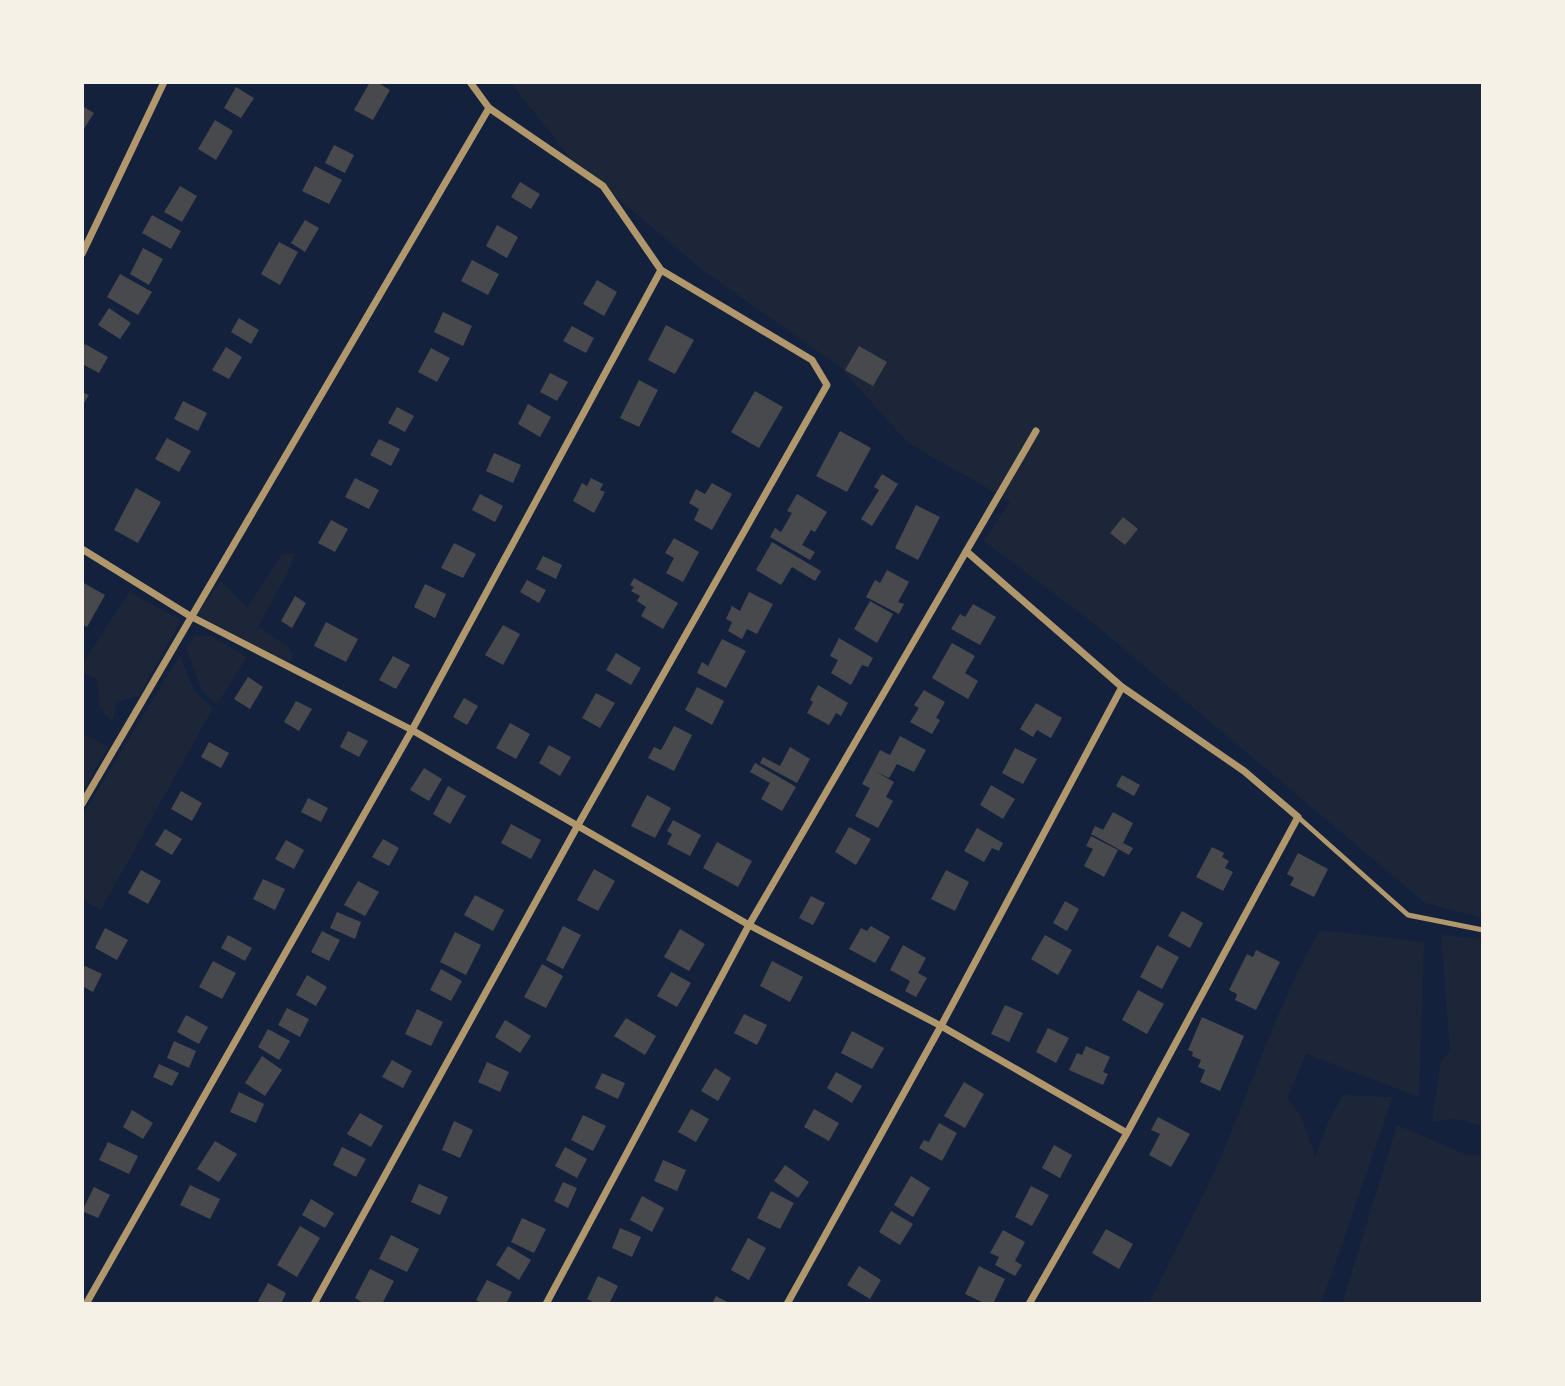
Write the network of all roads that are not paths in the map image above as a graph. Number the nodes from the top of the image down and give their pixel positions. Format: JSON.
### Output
{"nodes":[{"id":1,"x":164,"y":82,"type":"edge"},
{"id":2,"x":470,"y":82,"type":"edge"},
{"id":3,"x":489,"y":108,"type":"junction"},
{"id":4,"x":82,"y":254,"type":"edge"},
{"id":5,"x":661,"y":270,"type":"junction"},
{"id":6,"x":1036,"y":431,"type":"dead end"},
{"id":7,"x":82,"y":549,"type":"edge"},
{"id":8,"x":966,"y":551,"type":"junction"},
{"id":9,"x":190,"y":616,"type":"junction"},
{"id":10,"x":1122,"y":687,"type":"junction"},
{"id":11,"x":412,"y":730,"type":"junction"},
{"id":12,"x":82,"y":804,"type":"edge"},
{"id":13,"x":1297,"y":816,"type":"junction"},
{"id":14,"x":578,"y":825,"type":"junction"},
{"id":15,"x":749,"y":925,"type":"junction"},
{"id":16,"x":1483,"y":930,"type":"edge"},
{"id":17,"x":941,"y":1026,"type":"junction"},
{"id":18,"x":1127,"y":1133,"type":"junction"},
{"id":19,"x":86,"y":1304,"type":"edge"},
{"id":20,"x":314,"y":1304,"type":"edge"},
{"id":21,"x":545,"y":1304,"type":"edge"},
{"id":22,"x":788,"y":1304,"type":"edge"},
{"id":23,"x":1030,"y":1304,"type":"edge"}],
"edges":[{"from":1,"to":4,"type":"street"},
{"from":2,"to":3,"type":"street"},
{"from":3,"to":5,"type":"street"},
{"from":3,"to":9,"type":"street"},
{"from":5,"to":11,"type":"street"},
{"from":5,"to":14,"type":"street"},
{"from":6,"to":8,"type":"street"},
{"from":7,"to":9,"type":"street"},
{"from":8,"to":10,"type":"street"},
{"from":8,"to":15,"type":"street"},
{"from":9,"to":11,"type":"street"},
{"from":9,"to":12,"type":"street"},
{"from":10,"to":13,"type":"street"},
{"from":10,"to":17,"type":"street"},
{"from":11,"to":14,"type":"street"},
{"from":11,"to":19,"type":"street"},
{"from":13,"to":16,"type":"lane"},
{"from":13,"to":18,"type":"street"},
{"from":14,"to":15,"type":"street"},
{"from":14,"to":20,"type":"street"},
{"from":15,"to":17,"type":"street"},
{"from":15,"to":21,"type":"street"},
{"from":17,"to":18,"type":"street"},
{"from":17,"to":22,"type":"street"},
{"from":18,"to":23,"type":"street"}]}
